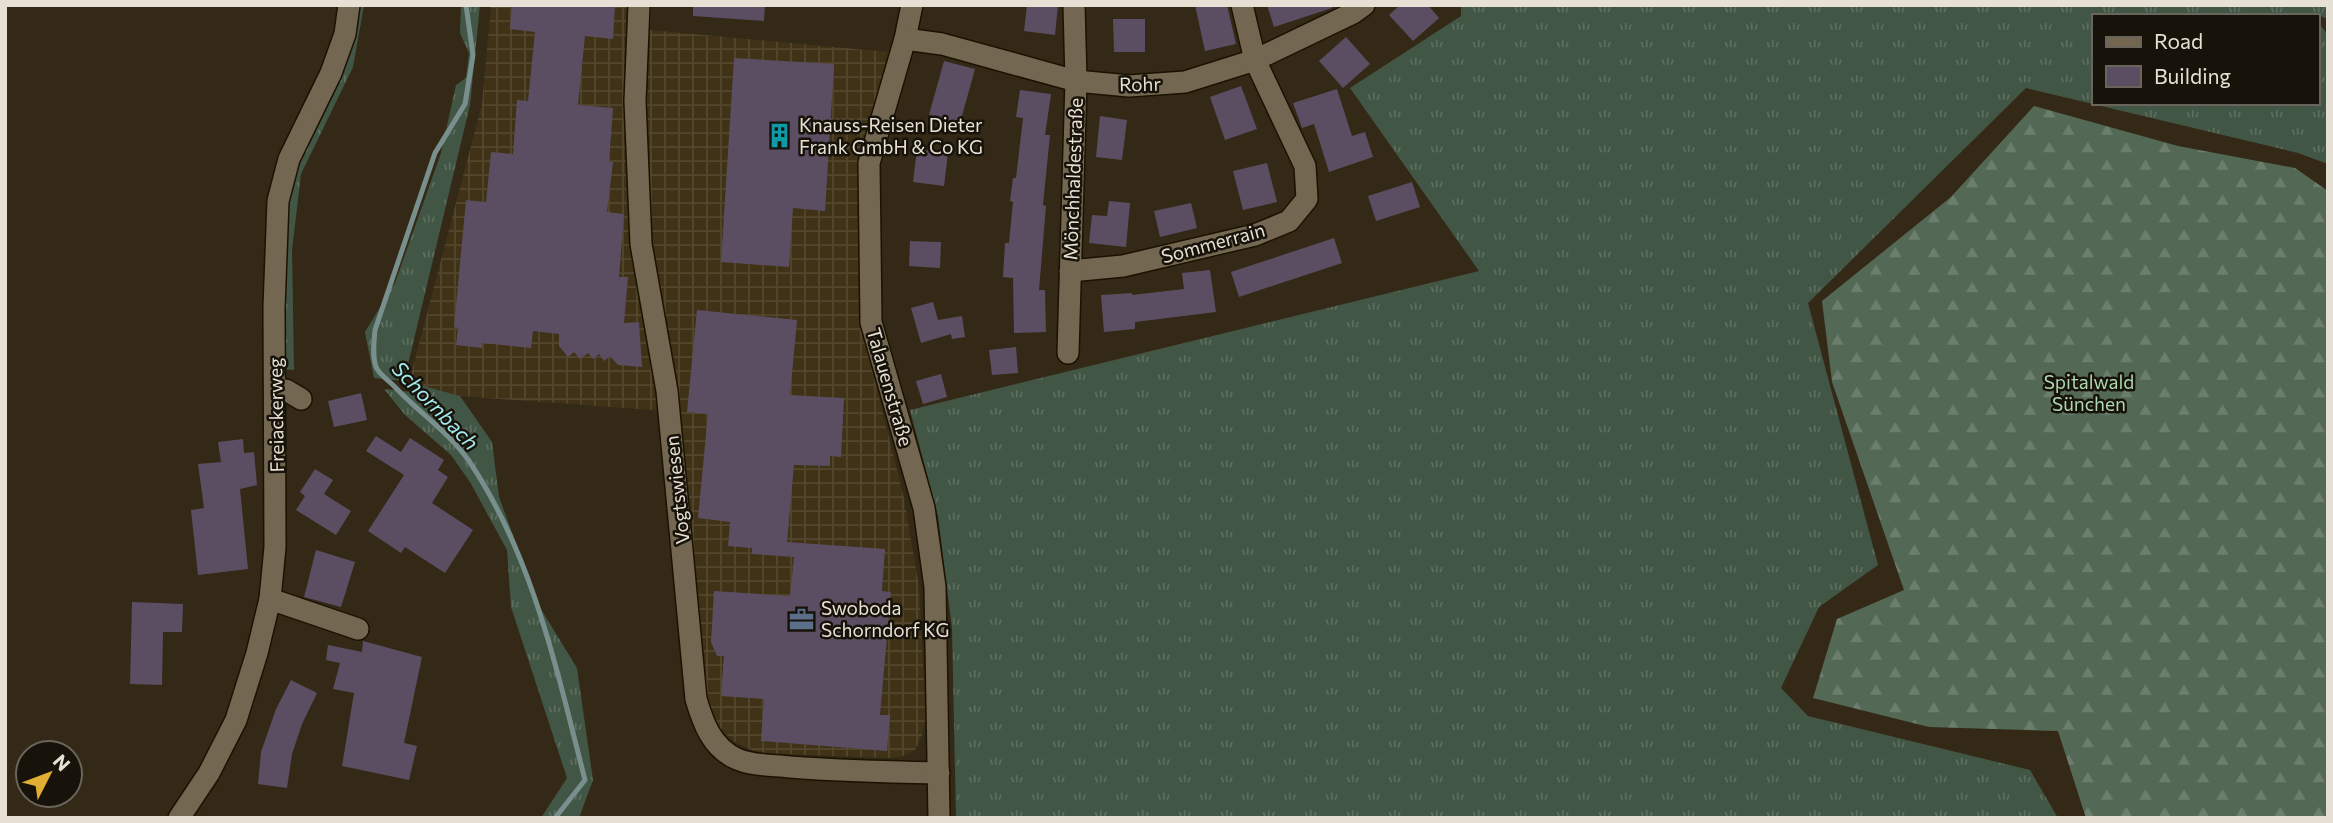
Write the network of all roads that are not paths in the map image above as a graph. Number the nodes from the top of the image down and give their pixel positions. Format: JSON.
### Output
{"nodes":[{"id":1,"x":349,"y":5,"type":"edge"},
{"id":2,"x":639,"y":5,"type":"edge"},
{"id":3,"x":912,"y":5,"type":"edge"},
{"id":4,"x":1074,"y":5,"type":"edge"},
{"id":5,"x":1242,"y":5,"type":"edge"},
{"id":6,"x":1364,"y":5,"type":"edge"},
{"id":7,"x":905,"y":39,"type":"junction"},
{"id":8,"x":1255,"y":60,"type":"junction"},
{"id":9,"x":1076,"y":81,"type":"junction"},
{"id":10,"x":1070,"y":271,"type":"junction"},
{"id":11,"x":1069,"y":352,"type":"dead end"},
{"id":12,"x":276,"y":391,"type":"junction"},
{"id":13,"x":301,"y":400,"type":"dead end"},
{"id":14,"x":271,"y":599,"type":"junction"},
{"id":15,"x":358,"y":629,"type":"dead end"},
{"id":16,"x":939,"y":773,"type":"junction"},
{"id":17,"x":179,"y":818,"type":"edge"},
{"id":18,"x":939,"y":818,"type":"edge"}],
"edges":[{"from":1,"to":12,"type":"street","name":"Freiackerweg"},
{"from":2,"to":16,"type":"street","name":"Vogtswiesen"},
{"from":3,"to":7,"type":"street","name":"Talauenstraße"},
{"from":4,"to":9,"type":"street","name":"Mönchhaldestraße"},
{"from":5,"to":8,"type":"street","name":"Sommerrain"},
{"from":6,"to":8,"type":"street","name":"Rohr"},
{"from":7,"to":9,"type":"street","name":"Rohr"},
{"from":7,"to":16,"type":"street","name":"Talauenstraße"},
{"from":8,"to":9,"type":"street","name":"Rohr"},
{"from":8,"to":10,"type":"street","name":"Sommerrain"},
{"from":9,"to":10,"type":"street","name":"Mönchhaldestraße"},
{"from":10,"to":11,"type":"street","name":"Mönchhaldestraße"},
{"from":12,"to":13,"type":"street"},
{"from":12,"to":14,"type":"street","name":"Freiackerweg"},
{"from":14,"to":15,"type":"street"},
{"from":14,"to":17,"type":"street","name":"Freiackerweg"},
{"from":16,"to":18,"type":"street","name":"Talauenstraße"}]}
